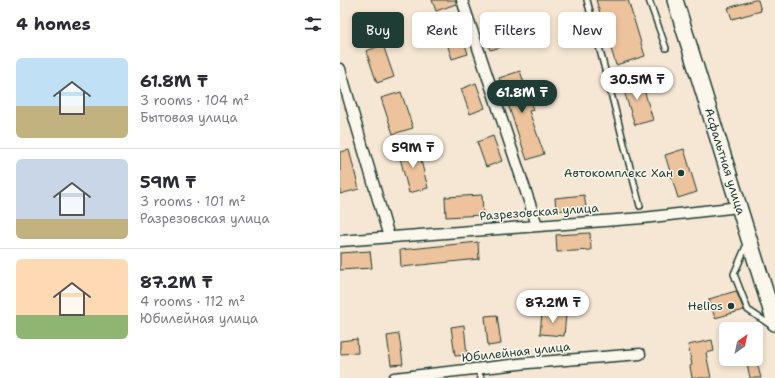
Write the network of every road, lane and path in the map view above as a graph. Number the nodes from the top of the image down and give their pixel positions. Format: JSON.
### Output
{"nodes":[{"id":1,"x":462,"y":0,"type":"edge"},
{"id":2,"x":587,"y":0,"type":"edge"},
{"id":3,"x":649,"y":0,"type":"edge"},
{"id":4,"x":675,"y":0,"type":"edge"},
{"id":5,"x":666,"y":48,"type":"dead end"},
{"id":6,"x":340,"y":69,"type":"edge"},
{"id":7,"x":343,"y":91,"type":"edge"},
{"id":8,"x":640,"y":206,"type":"dead end"},
{"id":9,"x":739,"y":207,"type":"junction"},
{"id":10,"x":536,"y":225,"type":"junction"},
{"id":11,"x":389,"y":237,"type":"junction"},
{"id":12,"x":749,"y":240,"type":"junction"},
{"id":13,"x":340,"y":241,"type":"edge"},
{"id":14,"x":775,"y":322,"type":"edge"},
{"id":15,"x":775,"y":327,"type":"edge"},
{"id":16,"x":640,"y":354,"type":"dead end"},
{"id":17,"x":479,"y":373,"type":"edge"},
{"id":18,"x":394,"y":378,"type":"edge"}],
"edges":[{"from":1,"to":10,"type":"street"},
{"from":2,"to":8,"type":"lane"},
{"from":3,"to":5,"type":"lane"},
{"from":4,"to":9,"type":"main road","name":"Асфальтная улица"},
{"from":6,"to":7,"type":"street"},
{"from":7,"to":11,"type":"street"},
{"from":9,"to":10,"type":"street","name":"Разрезовская улица"},
{"from":9,"to":12,"type":"main road","name":"Асфальтная улица"},
{"from":10,"to":11,"type":"street","name":"Разрезовская улица"},
{"from":11,"to":13,"type":"street","name":"Разрезовская улица"},
{"from":12,"to":14,"type":"main road","name":"Асфальтная улица"},
{"from":12,"to":15,"type":"lane"},
{"from":16,"to":17,"type":"street","name":"Юбилейная улица"},
{"from":17,"to":18,"type":"street","name":"Юбилейная улица"}]}
